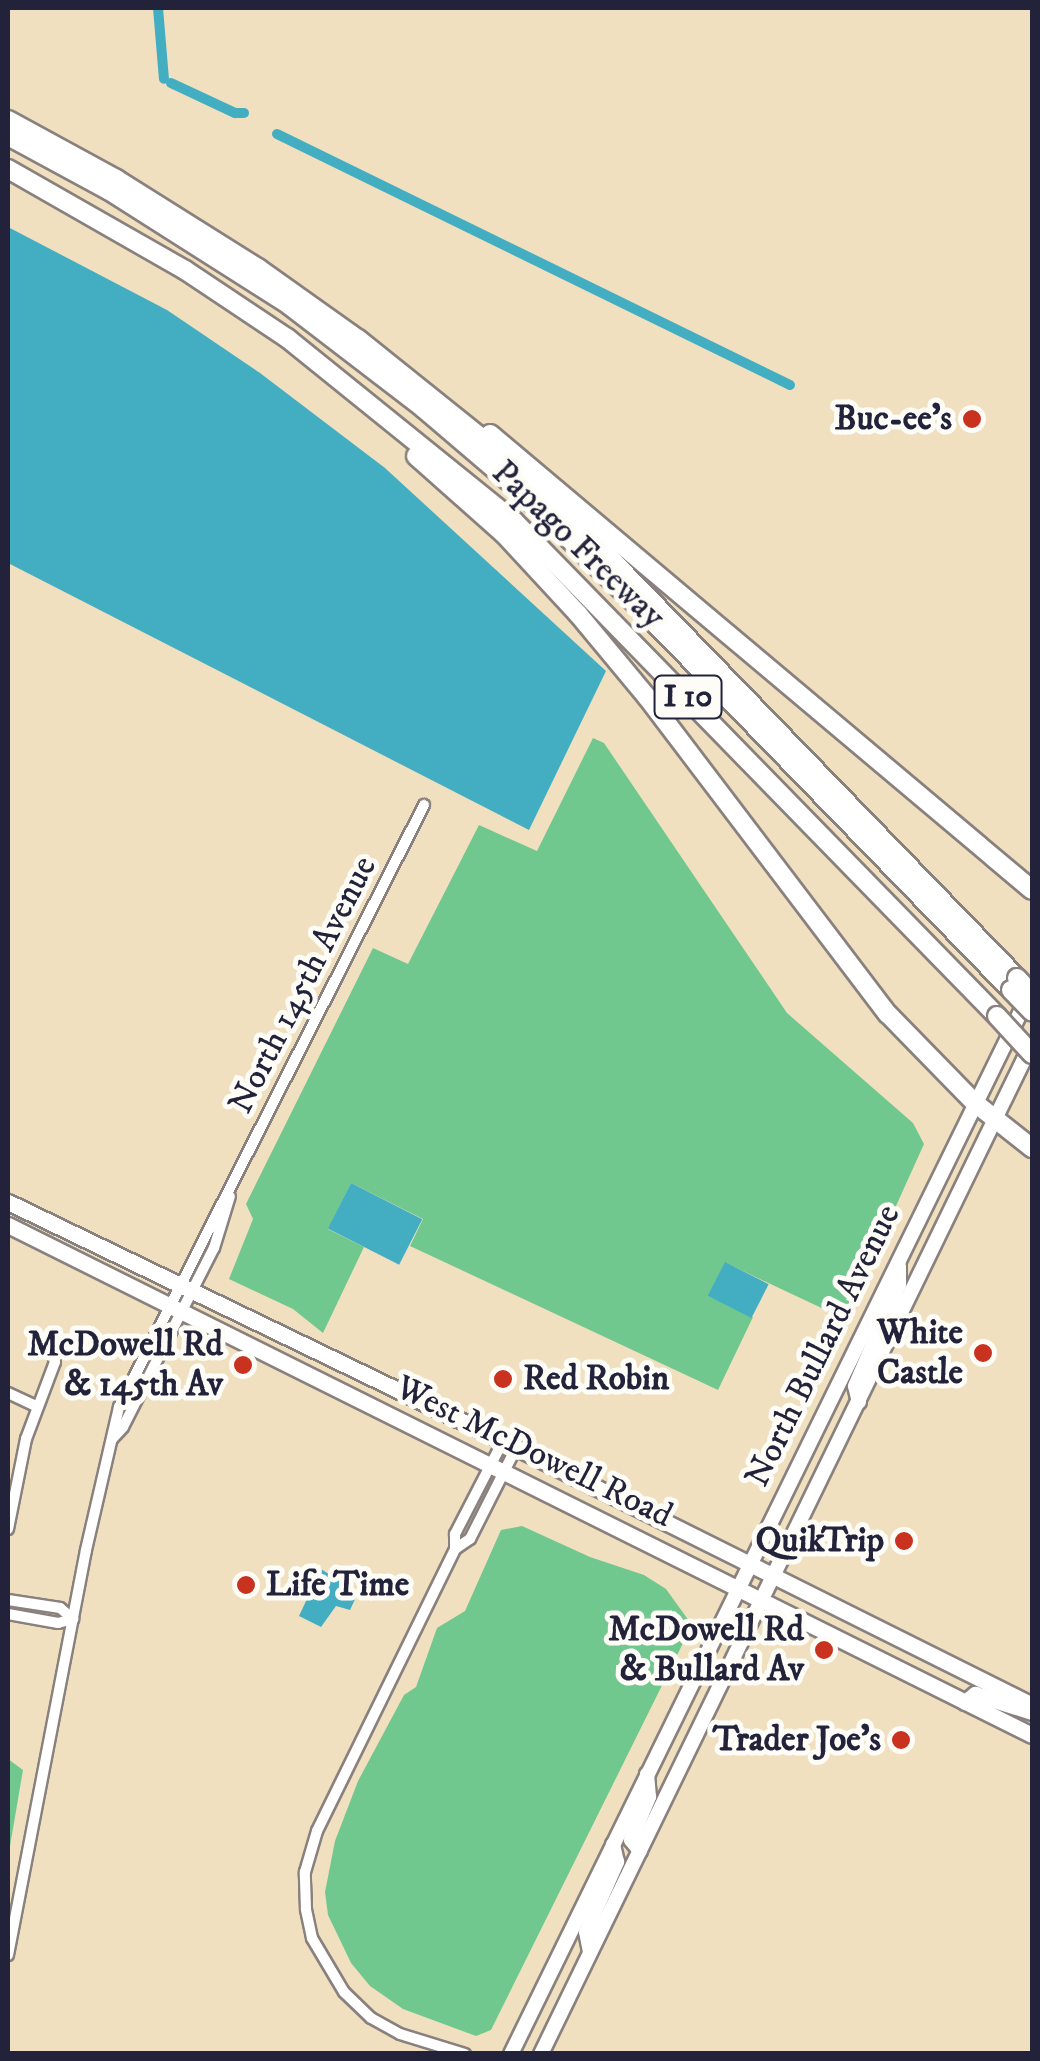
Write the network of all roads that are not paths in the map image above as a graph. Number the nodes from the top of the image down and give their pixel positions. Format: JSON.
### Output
{"nodes":[{"id":1,"x":8,"y":117,"type":"edge"},
{"id":2,"x":8,"y":136,"type":"edge"},
{"id":3,"x":8,"y":169,"type":"edge"},
{"id":4,"x":362,"y":397,"type":"junction"},
{"id":5,"x":434,"y":399,"type":"junction"},
{"id":6,"x":424,"y":805,"type":"dead end"},
{"id":7,"x":1032,"y":890,"type":"edge"},
{"id":8,"x":1023,"y":988,"type":"edge"},
{"id":9,"x":1032,"y":1012,"type":"edge"},
{"id":10,"x":1032,"y":1042,"type":"edge"},
{"id":11,"x":1032,"y":1054,"type":"edge"},
{"id":12,"x":975,"y":1103,"type":"junction"},
{"id":13,"x":994,"y":1119,"type":"junction"},
{"id":14,"x":1032,"y":1148,"type":"edge"},
{"id":15,"x":8,"y":1202,"type":"edge"},
{"id":16,"x":8,"y":1225,"type":"edge"},
{"id":17,"x":900,"y":1260,"type":"junction"},
{"id":18,"x":184,"y":1289,"type":"junction"},
{"id":19,"x":174,"y":1308,"type":"junction"},
{"id":20,"x":50,"y":1344,"type":"dead end"},
{"id":21,"x":8,"y":1392,"type":"edge"},
{"id":22,"x":859,"y":1402,"type":"junction"},
{"id":23,"x":36,"y":1406,"type":"junction"},
{"id":24,"x":509,"y":1444,"type":"junction"},
{"id":25,"x":498,"y":1468,"type":"junction"},
{"id":26,"x":8,"y":1521,"type":"edge"},
{"id":27,"x":750,"y":1563,"type":"junction"},
{"id":28,"x":773,"y":1575,"type":"junction"},
{"id":29,"x":738,"y":1586,"type":"junction"},
{"id":30,"x":762,"y":1598,"type":"junction"},
{"id":31,"x":8,"y":1600,"type":"edge"},
{"id":32,"x":8,"y":1614,"type":"edge"},
{"id":33,"x":72,"y":1618,"type":"junction"},
{"id":34,"x":964,"y":1702,"type":"junction"},
{"id":35,"x":1032,"y":1705,"type":"edge"},
{"id":36,"x":1032,"y":1712,"type":"edge"},
{"id":37,"x":1032,"y":1734,"type":"edge"},
{"id":38,"x":647,"y":1773,"type":"junction"},
{"id":39,"x":613,"y":1844,"type":"junction"},
{"id":40,"x":640,"y":1851,"type":"junction"},
{"id":41,"x":590,"y":1953,"type":"junction"},
{"id":42,"x":8,"y":1954,"type":"edge"},
{"id":43,"x":436,"y":2050,"type":"edge"},
{"id":44,"x":465,"y":2054,"type":"edge"},
{"id":45,"x":511,"y":2054,"type":"edge"},
{"id":46,"x":541,"y":2054,"type":"edge"}],
"edges":[{"from":1,"to":5,"type":"highway","name":"Papago Freeway","number":"I 10"},
{"from":2,"to":8,"type":"highway"},
{"from":3,"to":4,"type":"highway","name":"Papago Freeway","number":"I 10"},
{"from":4,"to":11,"type":"highway","name":"Papago Freeway","number":"I 10","bridge":true},
{"from":4,"to":12,"type":"highway"},
{"from":5,"to":7,"type":"highway"},
{"from":5,"to":8,"type":"highway","name":"Papago Freeway","number":"I 10"},
{"from":6,"to":18,"type":"street","name":"North 145th Avenue"},
{"from":8,"to":9,"type":"highway","bridge":true},
{"from":8,"to":12,"type":"main road","name":"North Bullard Avenue"},
{"from":10,"to":13,"type":"main road","name":"North Bullard Avenue"},
{"from":12,"to":13,"type":"highway"},
{"from":12,"to":17,"type":"main road","name":"North Bullard Avenue"},
{"from":13,"to":14,"type":"highway"},
{"from":13,"to":22,"type":"main road","name":"North Bullard Avenue"},
{"from":15,"to":18,"type":"main road","name":"West McDowell Road"},
{"from":16,"to":19,"type":"main road","name":"West McDowell Road"},
{"from":17,"to":22,"type":"main road"},
{"from":17,"to":27,"type":"main road","name":"North Bullard Avenue"},
{"from":18,"to":19,"type":"street","name":"North 145th Avenue"},
{"from":18,"to":24,"type":"main road","name":"West McDowell Road"},
{"from":19,"to":25,"type":"main road","name":"West McDowell Road"},
{"from":19,"to":33,"type":"street","name":"North 145th Avenue"},
{"from":20,"to":23,"type":"street"},
{"from":21,"to":23,"type":"street"},
{"from":22,"to":28,"type":"main road","name":"North Bullard Avenue"},
{"from":23,"to":26,"type":"street"},
{"from":24,"to":25,"type":"street"},
{"from":24,"to":27,"type":"main road","name":"West McDowell Road"},
{"from":25,"to":29,"type":"main road","name":"West McDowell Road"},
{"from":25,"to":43,"type":"street"},
{"from":27,"to":28,"type":"main road","name":"West McDowell Road"},
{"from":27,"to":29,"type":"main road","name":"North Bullard Avenue"},
{"from":28,"to":30,"type":"main road","name":"North Bullard Avenue"},
{"from":28,"to":35,"type":"main road","name":"West McDowell Road"},
{"from":29,"to":30,"type":"main road","name":"West McDowell Road"},
{"from":29,"to":38,"type":"main road","name":"North Bullard Avenue"},
{"from":30,"to":34,"type":"main road","name":"West McDowell Road"},
{"from":30,"to":40,"type":"main road","name":"North Bullard Avenue"},
{"from":31,"to":33,"type":"street"},
{"from":32,"to":33,"type":"street"},
{"from":33,"to":42,"type":"street","name":"North 145th Avenue"},
{"from":34,"to":36,"type":"main road"},
{"from":34,"to":37,"type":"main road","name":"West McDowell Road"},
{"from":38,"to":39,"type":"main road","name":"North Bullard Avenue"},
{"from":38,"to":40,"type":"main road"},
{"from":39,"to":41,"type":"main road"},
{"from":39,"to":45,"type":"main road","name":"North Bullard Avenue"},
{"from":40,"to":41,"type":"main road","name":"North Bullard Avenue"},
{"from":41,"to":46,"type":"main road","name":"North Bullard Avenue"},
{"from":43,"to":44,"type":"street"}]}
